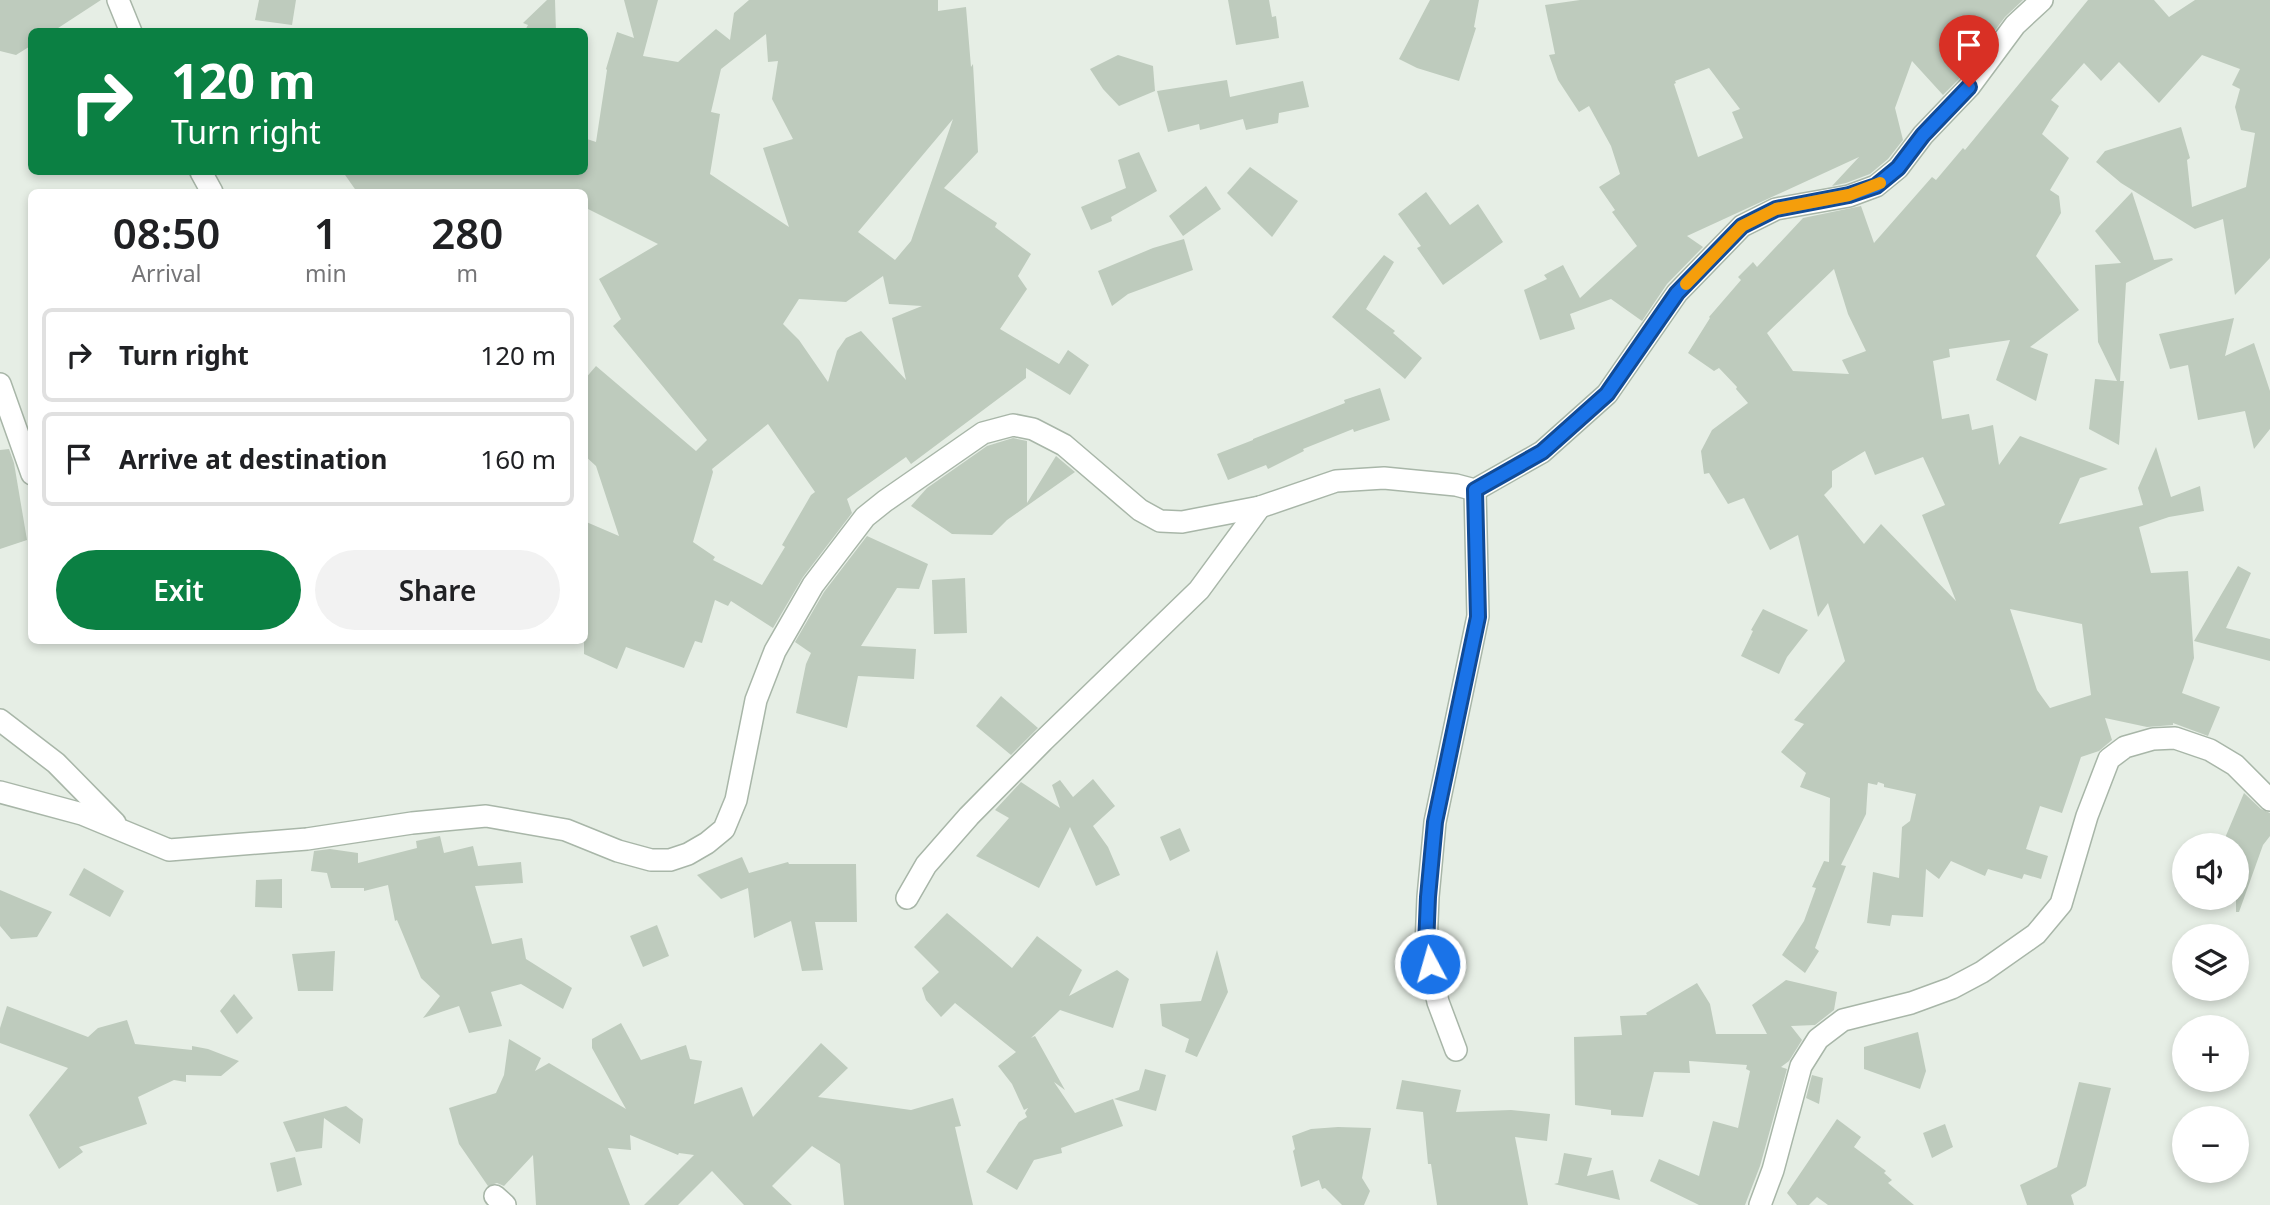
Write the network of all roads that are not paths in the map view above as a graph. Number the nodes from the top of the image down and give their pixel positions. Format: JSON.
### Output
{"nodes":[{"id":1,"x":118,"y":0,"type":"edge"},
{"id":2,"x":2042,"y":0,"type":"edge"},
{"id":3,"x":129,"y":28,"type":"edge"},
{"id":4,"x":0,"y":384,"type":"edge"},
{"id":5,"x":28,"y":463,"type":"edge"},
{"id":6,"x":1475,"y":490,"type":"junction"},
{"id":7,"x":1260,"y":507,"type":"junction"},
{"id":8,"x":0,"y":720,"type":"edge"},
{"id":9,"x":0,"y":792,"type":"edge"},
{"id":10,"x":2270,"y":800,"type":"edge"},
{"id":11,"x":121,"y":829,"type":"junction"},
{"id":12,"x":907,"y":898,"type":"dead end"},
{"id":13,"x":1456,"y":1050,"type":"dead end"},
{"id":14,"x":1760,"y":1205,"type":"edge"}],
"edges":[{"from":1,"to":3,"type":"street"},
{"from":2,"to":6,"type":"street"},
{"from":4,"to":5,"type":"street"},
{"from":6,"to":7,"type":"street"},
{"from":6,"to":13,"type":"street"},
{"from":7,"to":11,"type":"street"},
{"from":7,"to":12,"type":"street"},
{"from":8,"to":11,"type":"street"},
{"from":9,"to":11,"type":"street"},
{"from":10,"to":14,"type":"street"}]}
